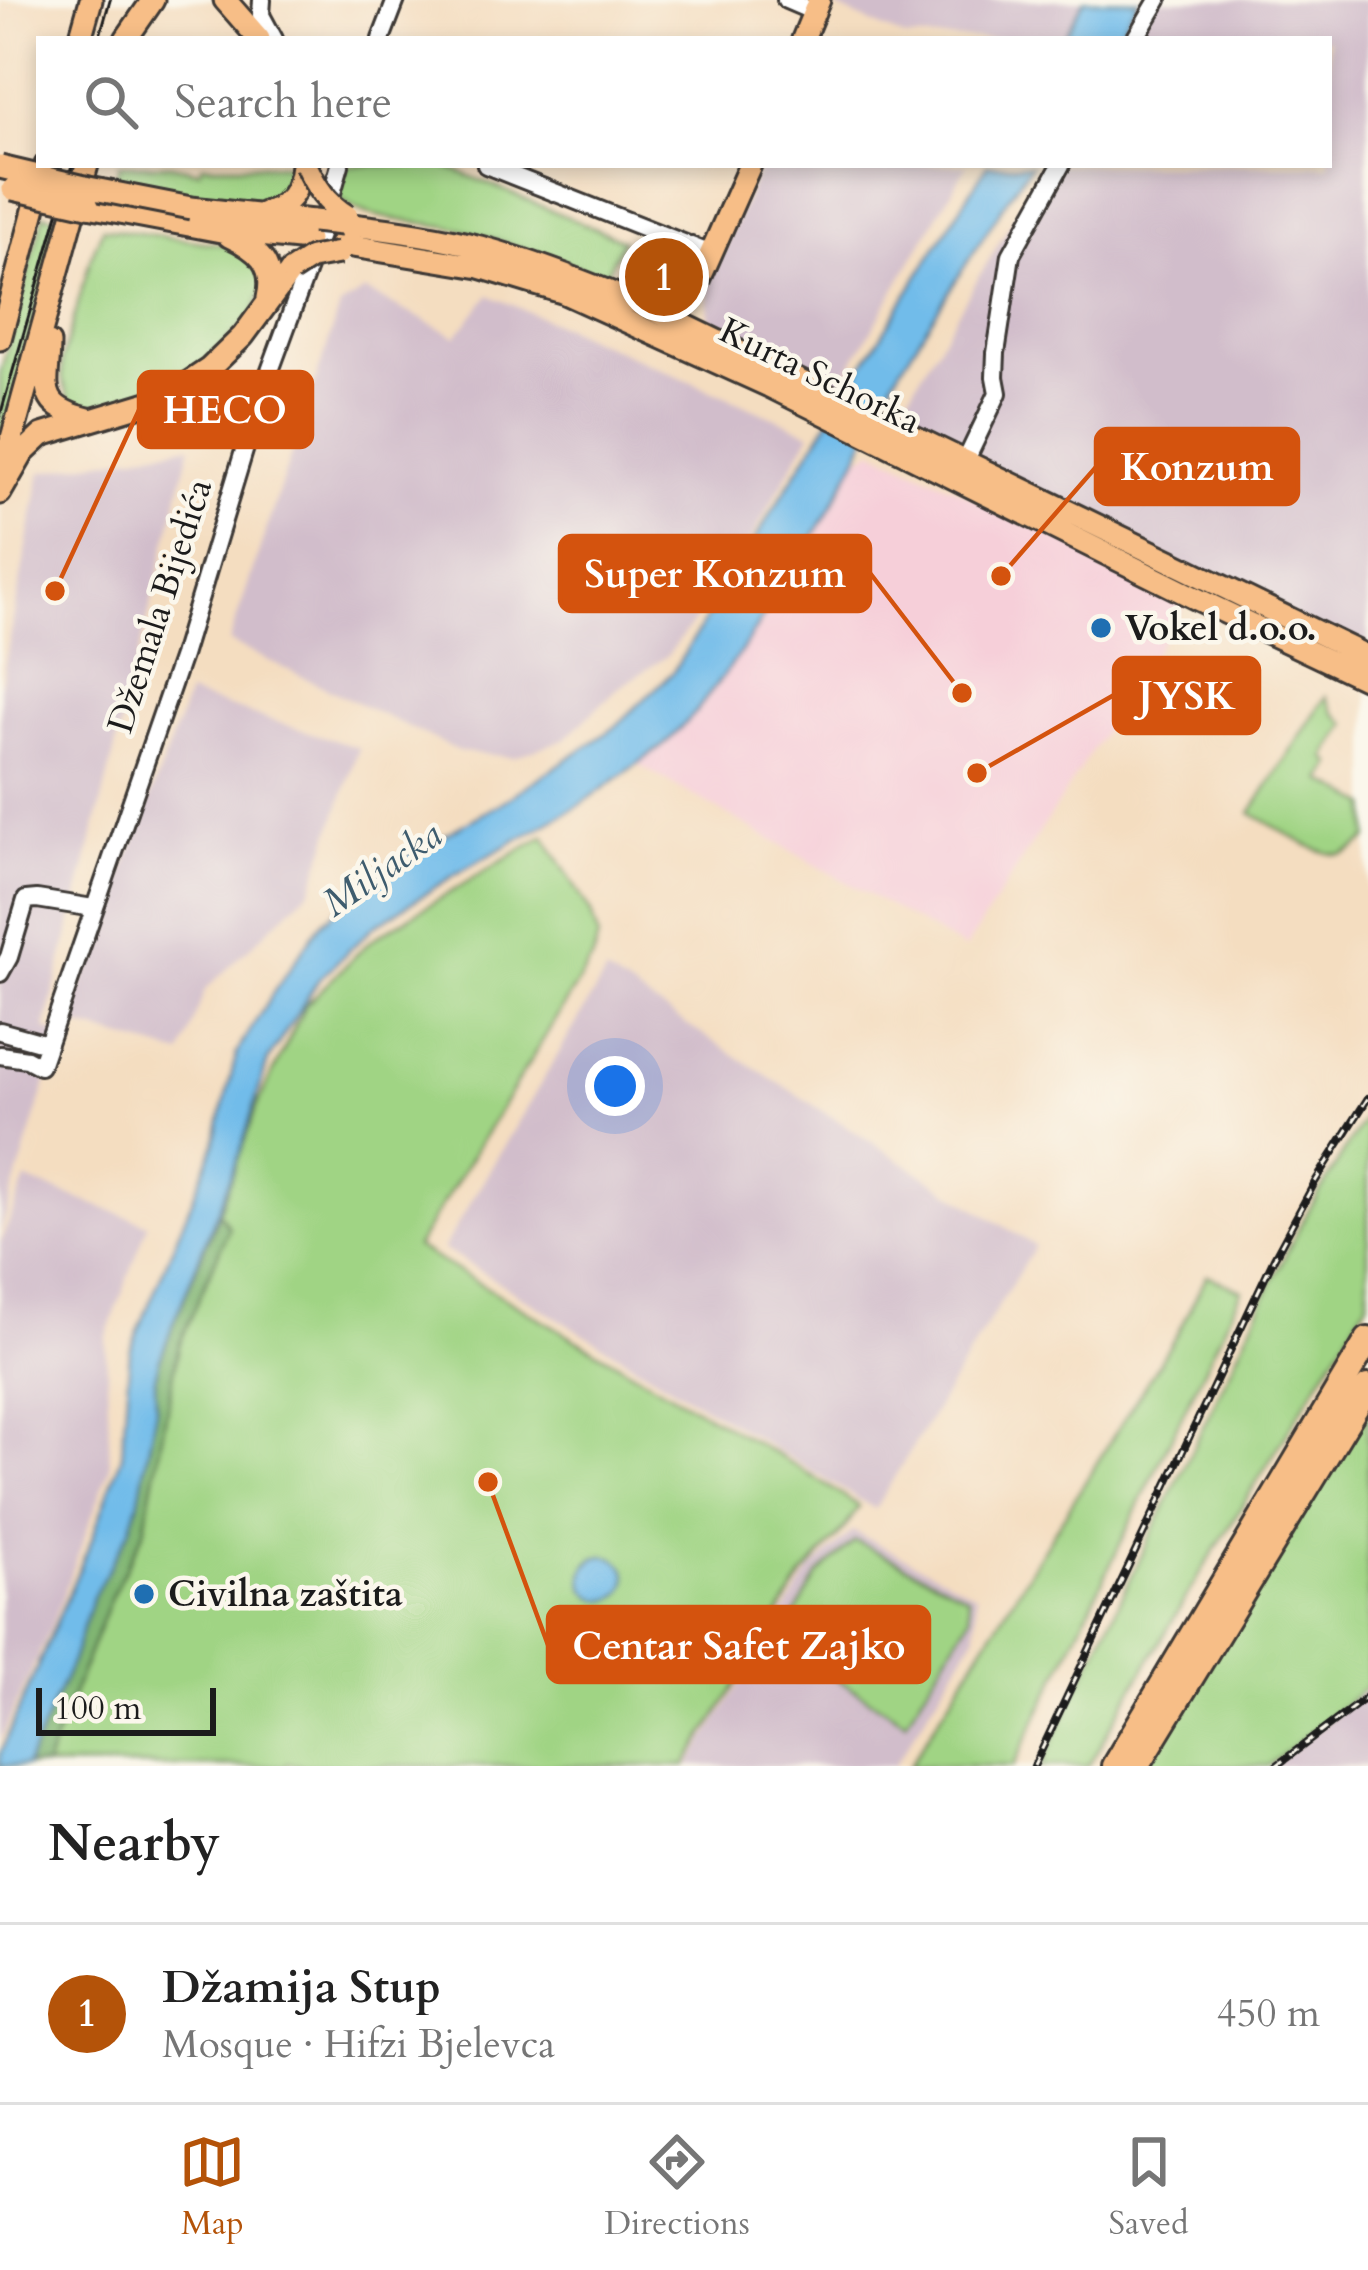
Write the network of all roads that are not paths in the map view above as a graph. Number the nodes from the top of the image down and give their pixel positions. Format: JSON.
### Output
{"nodes":[{"id":1,"x":77,"y":0,"type":"edge"},
{"id":2,"x":91,"y":0,"type":"edge"},
{"id":3,"x":133,"y":0,"type":"edge"},
{"id":4,"x":152,"y":0,"type":"edge"},
{"id":5,"x":225,"y":0,"type":"edge"},
{"id":6,"x":262,"y":0,"type":"edge"},
{"id":7,"x":396,"y":0,"type":"edge"},
{"id":8,"x":786,"y":0,"type":"edge"},
{"id":9,"x":1158,"y":0,"type":"edge"},
{"id":10,"x":816,"y":6,"type":"edge"},
{"id":11,"x":253,"y":32,"type":"edge"},
{"id":12,"x":81,"y":36,"type":"edge"},
{"id":13,"x":125,"y":36,"type":"edge"},
{"id":14,"x":126,"y":36,"type":"edge"},
{"id":15,"x":272,"y":36,"type":"edge"},
{"id":16,"x":382,"y":36,"type":"edge"},
{"id":17,"x":804,"y":36,"type":"edge"},
{"id":18,"x":1137,"y":36,"type":"edge"},
{"id":19,"x":0,"y":167,"type":"edge"},
{"id":20,"x":45,"y":168,"type":"edge"},
{"id":21,"x":86,"y":168,"type":"edge"},
{"id":22,"x":339,"y":168,"type":"edge"},
{"id":23,"x":494,"y":168,"type":"edge"},
{"id":24,"x":749,"y":168,"type":"edge"},
{"id":25,"x":1059,"y":168,"type":"edge"},
{"id":26,"x":303,"y":170,"type":"edge"},
{"id":27,"x":0,"y":185,"type":"edge"},
{"id":28,"x":252,"y":216,"type":"junction"},
{"id":29,"x":189,"y":217,"type":"junction"},
{"id":30,"x":220,"y":231,"type":"junction"},
{"id":31,"x":311,"y":231,"type":"junction"},
{"id":32,"x":350,"y":235,"type":"junction"},
{"id":33,"x":711,"y":254,"type":"junction"},
{"id":34,"x":696,"y":287,"type":"junction"},
{"id":35,"x":11,"y":298,"type":"junction"},
{"id":36,"x":266,"y":304,"type":"junction"},
{"id":37,"x":645,"y":306,"type":"junction"},
{"id":38,"x":44,"y":324,"type":"junction"},
{"id":39,"x":0,"y":327,"type":"edge"},
{"id":40,"x":0,"y":339,"type":"edge"},
{"id":41,"x":719,"y":341,"type":"junction"},
{"id":42,"x":830,"y":405,"type":"junction"},
{"id":43,"x":88,"y":419,"type":"junction"},
{"id":44,"x":892,"y":436,"type":"junction"},
{"id":45,"x":967,"y":460,"type":"junction"},
{"id":46,"x":0,"y":483,"type":"edge"},
{"id":47,"x":0,"y":493,"type":"edge"},
{"id":48,"x":1368,"y":657,"type":"edge"},
{"id":49,"x":1368,"y":680,"type":"edge"},
{"id":50,"x":93,"y":908,"type":"junction"},
{"id":51,"x":0,"y":973,"type":"edge"},
{"id":52,"x":0,"y":1030,"type":"edge"},
{"id":53,"x":46,"y":1044,"type":"junction"},
{"id":54,"x":0,"y":1055,"type":"edge"},
{"id":55,"x":1368,"y":1325,"type":"edge"},
{"id":56,"x":1368,"y":1340,"type":"edge"},
{"id":57,"x":1368,"y":1387,"type":"edge"},
{"id":58,"x":1368,"y":1403,"type":"edge"},
{"id":59,"x":1284,"y":1479,"type":"junction"},
{"id":60,"x":1220,"y":1629,"type":"junction"},
{"id":61,"x":1114,"y":1766,"type":"edge"},
{"id":62,"x":1137,"y":1766,"type":"edge"}],
"edges":[{"from":1,"to":12,"type":"main road"},
{"from":2,"to":12,"type":"main road"},
{"from":3,"to":13,"type":"main road"},
{"from":4,"to":14,"type":"main road"},
{"from":5,"to":11,"type":"main road"},
{"from":6,"to":15,"type":"street"},
{"from":7,"to":16,"type":"street"},
{"from":8,"to":10,"type":"street"},
{"from":9,"to":18,"type":"street"},
{"from":10,"to":17,"type":"main road"},
{"from":19,"to":29,"type":"main road","name":"Kurta Schorka","bridge":true},
{"from":20,"to":35,"type":"main road"},
{"from":21,"to":38,"type":"main road"},
{"from":22,"to":50,"type":"street","name":"Džemala Bijedića"},
{"from":23,"to":33,"type":"street"},
{"from":24,"to":33,"type":"main road"},
{"from":25,"to":45,"type":"street"},
{"from":26,"to":28,"type":"main road"},
{"from":26,"to":32,"type":"main road","bridge":true},
{"from":27,"to":29,"type":"main road","name":"Kurta Schorka","bridge":true},
{"from":28,"to":29,"type":"main road","name":"Kurta Schorka"},
{"from":28,"to":31,"type":"main road","name":"Kurta Schorka"},
{"from":29,"to":30,"type":"main road","name":"Kurta Schorka"},
{"from":30,"to":31,"type":"main road","name":"Kurta Schorka"},
{"from":30,"to":36,"type":"main road"},
{"from":31,"to":32,"type":"main road","name":"Kurta Schorka","bridge":true},
{"from":32,"to":36,"type":"main road","bridge":true},
{"from":32,"to":37,"type":"main road","name":"Kurta Schorka"},
{"from":32,"to":42,"type":"main road","name":"Kurta Schorka"},
{"from":33,"to":34,"type":"main road"},
{"from":34,"to":37,"type":"main road"},
{"from":34,"to":41,"type":"main road"},
{"from":35,"to":39,"type":"main road"},
{"from":35,"to":40,"type":"main road"},
{"from":36,"to":43,"type":"main road"},
{"from":37,"to":41,"type":"main road","name":"Kurta Schorka"},
{"from":38,"to":43,"type":"main road"},
{"from":38,"to":46,"type":"main road"},
{"from":41,"to":42,"type":"main road","name":"Kurta Schorka"},
{"from":42,"to":44,"type":"main road","name":"Kurta Schorka"},
{"from":43,"to":47,"type":"main road"},
{"from":44,"to":45,"type":"main road","name":"Kurta Schorka"},
{"from":44,"to":49,"type":"main road","name":"Kurta Schorka"},
{"from":45,"to":48,"type":"main road","name":"Kurta Schorka"},
{"from":50,"to":51,"type":"street"},
{"from":50,"to":53,"type":"street","name":"Džemala Bijedića"},
{"from":52,"to":53,"type":"street"},
{"from":53,"to":54,"type":"street","name":"Džemala Bijedića"},
{"from":55,"to":59,"type":"highway"},
{"from":56,"to":59,"type":"highway"},
{"from":57,"to":60,"type":"highway"},
{"from":58,"to":60,"type":"highway"},
{"from":59,"to":61,"type":"highway"},
{"from":60,"to":62,"type":"highway"}]}
